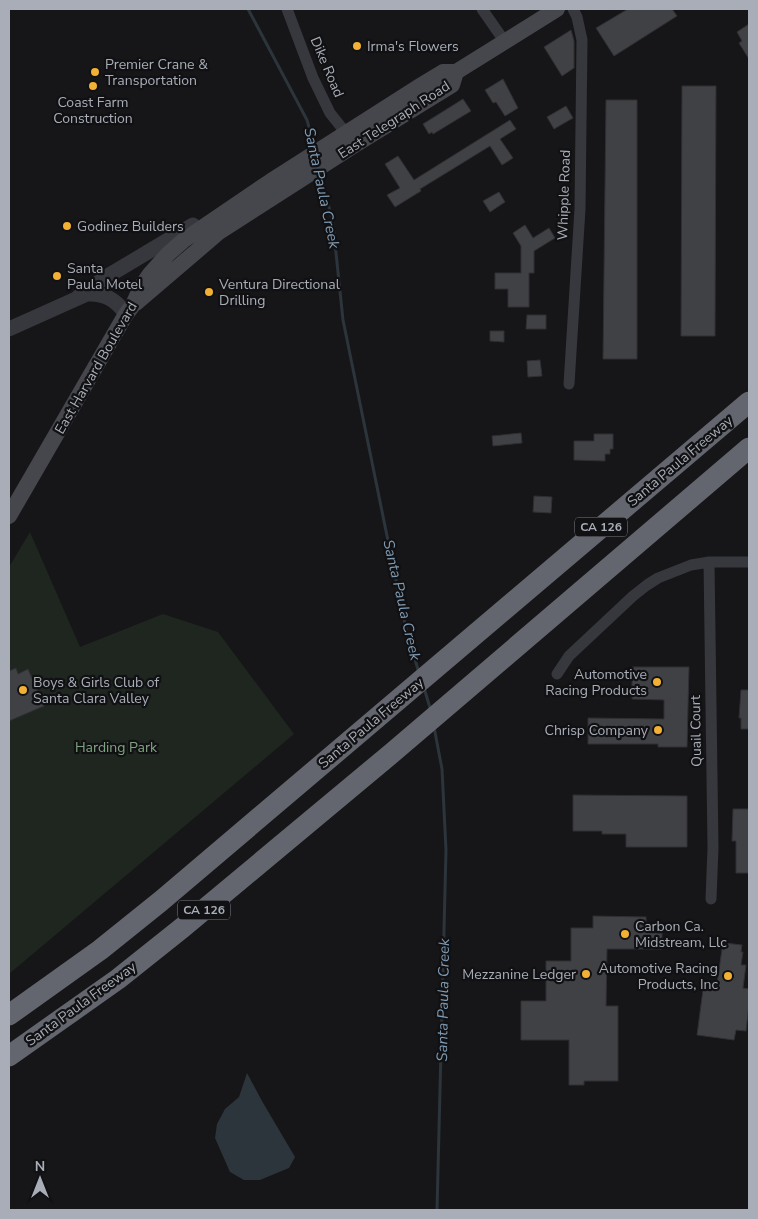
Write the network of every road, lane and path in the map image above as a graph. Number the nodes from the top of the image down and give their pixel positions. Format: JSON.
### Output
{"nodes":[{"id":1,"x":287,"y":9,"type":"edge"},
{"id":2,"x":482,"y":9,"type":"edge"},
{"id":3,"x":557,"y":9,"type":"edge"},
{"id":4,"x":573,"y":9,"type":"edge"},
{"id":5,"x":505,"y":42,"type":"junction"},
{"id":6,"x":342,"y":142,"type":"junction"},
{"id":7,"x":274,"y":187,"type":"junction"},
{"id":8,"x":78,"y":297,"type":"junction"},
{"id":9,"x":130,"y":310,"type":"junction"},
{"id":10,"x":9,"y":329,"type":"edge"},
{"id":11,"x":569,"y":384,"type":"dead end"},
{"id":12,"x":749,"y":402,"type":"edge"},
{"id":13,"x":749,"y":448,"type":"edge"},
{"id":14,"x":9,"y":516,"type":"edge"},
{"id":15,"x":709,"y":562,"type":"junction"},
{"id":16,"x":749,"y":562,"type":"edge"},
{"id":17,"x":557,"y":674,"type":"dead end"},
{"id":18,"x":711,"y":900,"type":"dead end"},
{"id":19,"x":9,"y":1015,"type":"edge"},
{"id":20,"x":9,"y":1056,"type":"edge"}],
"edges":[{"from":1,"to":6,"type":"street","name":"Dike Road"},
{"from":2,"to":5,"type":"street"},
{"from":3,"to":5,"type":"main road","name":"East Telegraph Road"},
{"from":4,"to":11,"type":"street","name":"Whipple Road"},
{"from":5,"to":6,"type":"main road","name":"East Telegraph Road"},
{"from":6,"to":7,"type":"main road","name":"East Telegraph Road"},
{"from":7,"to":8,"type":"street","name":"East Telegraph Road"},
{"from":7,"to":9,"type":"main road","name":"East Harvard Boulevard"},
{"from":8,"to":9,"type":"street"},
{"from":8,"to":10,"type":"street"},
{"from":9,"to":14,"type":"main road","name":"East Harvard Boulevard"},
{"from":12,"to":19,"type":"highway","name":"Santa Paula Freeway","number":"CA 126"},
{"from":13,"to":20,"type":"highway","name":"Santa Paula Freeway","number":"CA 126"},
{"from":15,"to":16,"type":"street"},
{"from":15,"to":17,"type":"street"},
{"from":15,"to":18,"type":"street","name":"Quail Court"}]}
